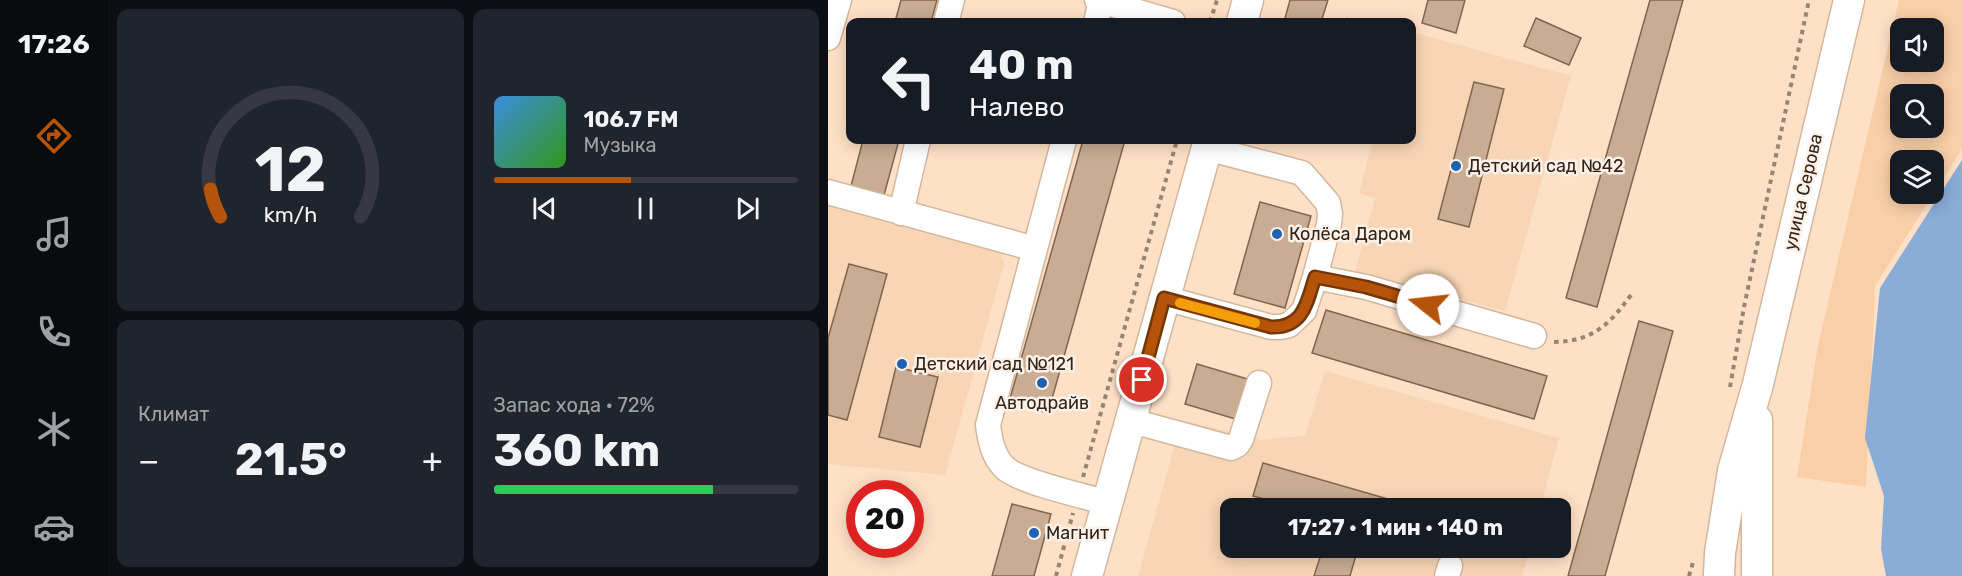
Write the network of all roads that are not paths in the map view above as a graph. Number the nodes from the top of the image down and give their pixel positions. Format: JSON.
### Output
{"nodes":[{"id":1,"x":839,"y":0,"type":"edge"},
{"id":2,"x":952,"y":0,"type":"edge"},
{"id":3,"x":1248,"y":0,"type":"edge"},
{"id":4,"x":1849,"y":0,"type":"edge"},
{"id":5,"x":1139,"y":6,"type":"edge"},
{"id":6,"x":1098,"y":8,"type":"edge"},
{"id":7,"x":947,"y":18,"type":"edge"},
{"id":8,"x":1164,"y":18,"type":"edge"},
{"id":9,"x":1243,"y":18,"type":"edge"},
{"id":10,"x":828,"y":38,"type":"edge"},
{"id":11,"x":917,"y":144,"type":"edge"},
{"id":12,"x":1063,"y":144,"type":"edge"},
{"id":13,"x":1208,"y":144,"type":"edge"},
{"id":14,"x":828,"y":192,"type":"edge"},
{"id":15,"x":901,"y":213,"type":"junction"},
{"id":16,"x":1035,"y":249,"type":"junction"},
{"id":17,"x":1315,"y":277,"type":"junction"},
{"id":18,"x":1164,"y":298,"type":"junction"},
{"id":19,"x":1534,"y":336,"type":"road end"},
{"id":20,"x":1259,"y":383,"type":"dead end"},
{"id":21,"x":1758,"y":384,"type":"junction"},
{"id":22,"x":1132,"y":421,"type":"junction"},
{"id":23,"x":1108,"y":503,"type":"junction"},
{"id":24,"x":1087,"y":576,"type":"edge"},
{"id":25,"x":1719,"y":576,"type":"edge"},
{"id":26,"x":1757,"y":576,"type":"edge"}],
"edges":[{"from":1,"to":10,"type":"lane"},
{"from":2,"to":7,"type":"lane"},
{"from":3,"to":9,"type":"main road"},
{"from":4,"to":21,"type":"main road","name":"улица Серова"},
{"from":5,"to":6,"type":"lane"},
{"from":5,"to":8,"type":"lane"},
{"from":11,"to":15,"type":"lane"},
{"from":12,"to":16,"type":"lane"},
{"from":13,"to":17,"type":"lane"},
{"from":13,"to":18,"type":"main road"},
{"from":14,"to":15,"type":"lane"},
{"from":15,"to":16,"type":"lane"},
{"from":16,"to":23,"type":"lane"},
{"from":17,"to":18,"type":"lane"},
{"from":17,"to":19,"type":"lane"},
{"from":18,"to":22,"type":"main road"},
{"from":20,"to":22,"type":"lane"},
{"from":21,"to":25,"type":"main road","name":"улица Серова"},
{"from":21,"to":26,"type":"main road","name":"улица Серова"},
{"from":22,"to":23,"type":"main road"},
{"from":23,"to":24,"type":"main road"}]}
